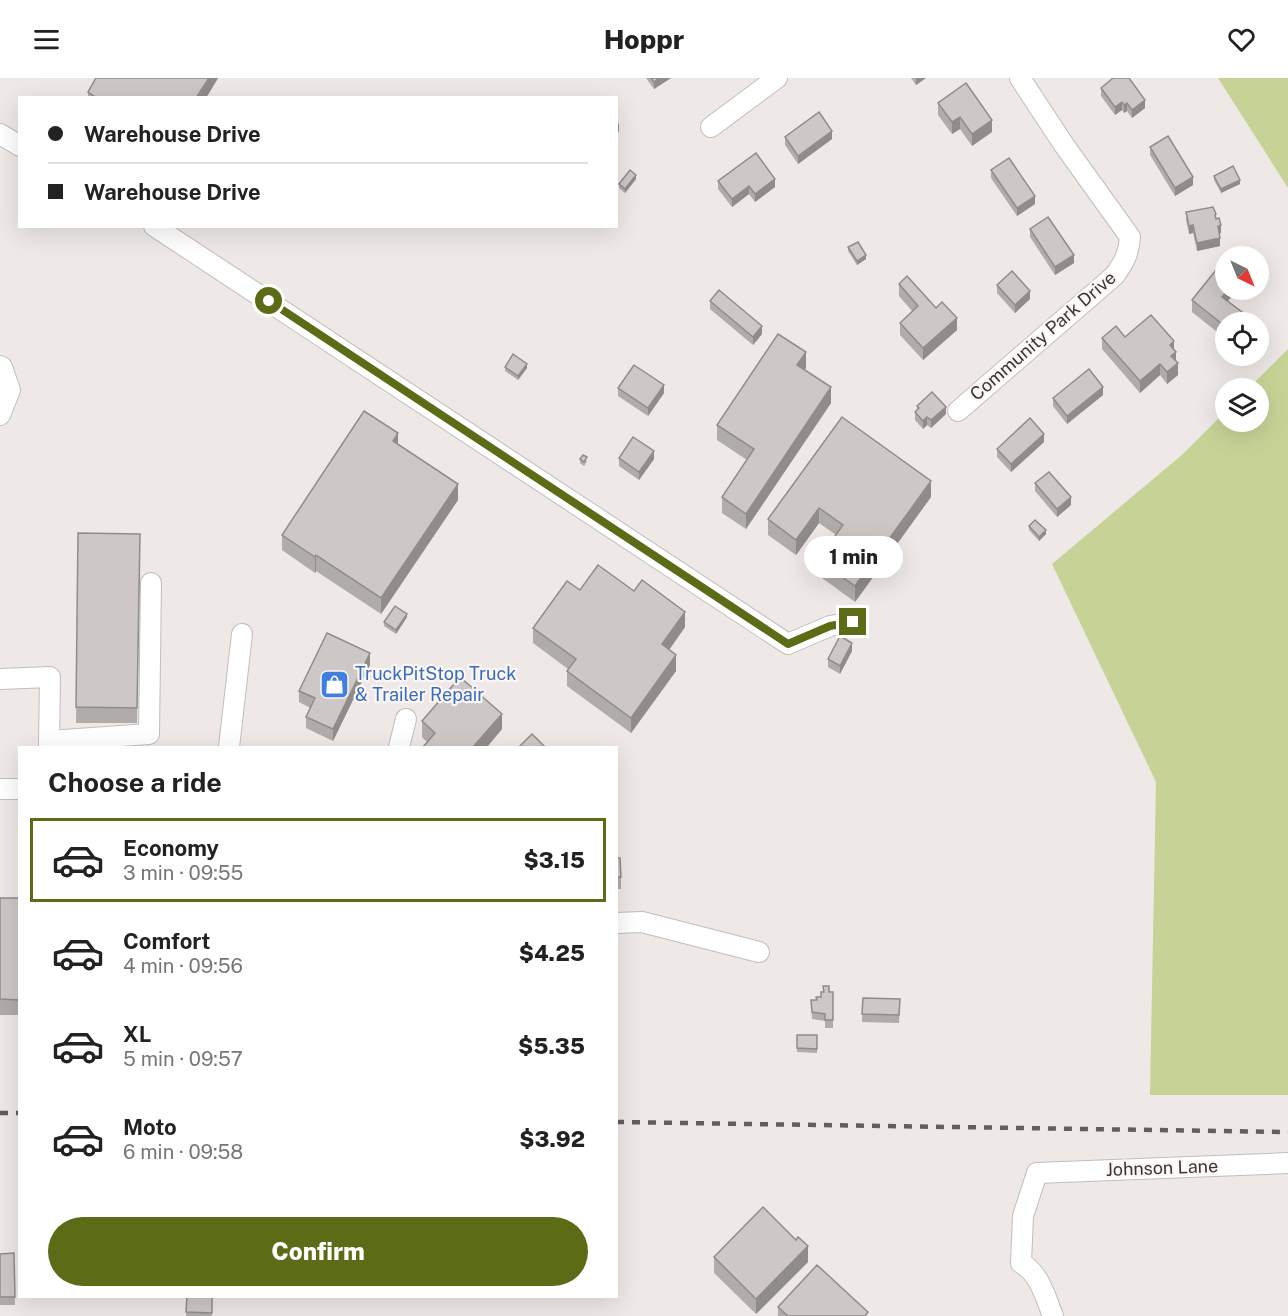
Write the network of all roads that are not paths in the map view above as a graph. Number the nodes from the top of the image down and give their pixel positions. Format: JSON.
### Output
{"nodes":[{"id":1,"x":777,"y":78,"type":"edge"},
{"id":2,"x":1020,"y":78,"type":"edge"},
{"id":3,"x":711,"y":127,"type":"dead end"},
{"id":4,"x":0,"y":134,"type":"edge"},
{"id":5,"x":18,"y":145,"type":"edge"},
{"id":6,"x":157,"y":228,"type":"edge"},
{"id":7,"x":0,"y":366,"type":"edge"},
{"id":8,"x":958,"y":411,"type":"dead end"},
{"id":9,"x":0,"y":415,"type":"edge"},
{"id":10,"x":151,"y":584,"type":"dead end"},
{"id":11,"x":853,"y":622,"type":"dead end"},
{"id":12,"x":242,"y":634,"type":"dead end"},
{"id":13,"x":0,"y":679,"type":"edge"},
{"id":14,"x":406,"y":719,"type":"dead end"},
{"id":15,"x":49,"y":744,"type":"edge"},
{"id":16,"x":229,"y":746,"type":"edge"},
{"id":17,"x":399,"y":746,"type":"edge"},
{"id":18,"x":0,"y":789,"type":"edge"},
{"id":19,"x":18,"y":789,"type":"edge"},
{"id":20,"x":618,"y":923,"type":"edge"},
{"id":21,"x":759,"y":952,"type":"dead end"},
{"id":22,"x":1288,"y":1163,"type":"edge"},
{"id":23,"x":1053,"y":1316,"type":"edge"}],
"edges":[{"from":1,"to":3,"type":"street"},
{"from":2,"to":8,"type":"street","name":"Community Park Drive"},
{"from":4,"to":5,"type":"street"},
{"from":6,"to":11,"type":"street"},
{"from":7,"to":9,"type":"street"},
{"from":10,"to":15,"type":"street"},
{"from":12,"to":16,"type":"street"},
{"from":13,"to":15,"type":"street"},
{"from":14,"to":17,"type":"street"},
{"from":18,"to":19,"type":"street"},
{"from":20,"to":21,"type":"street"},
{"from":22,"to":23,"type":"street","name":"Johnson Lane"}]}
